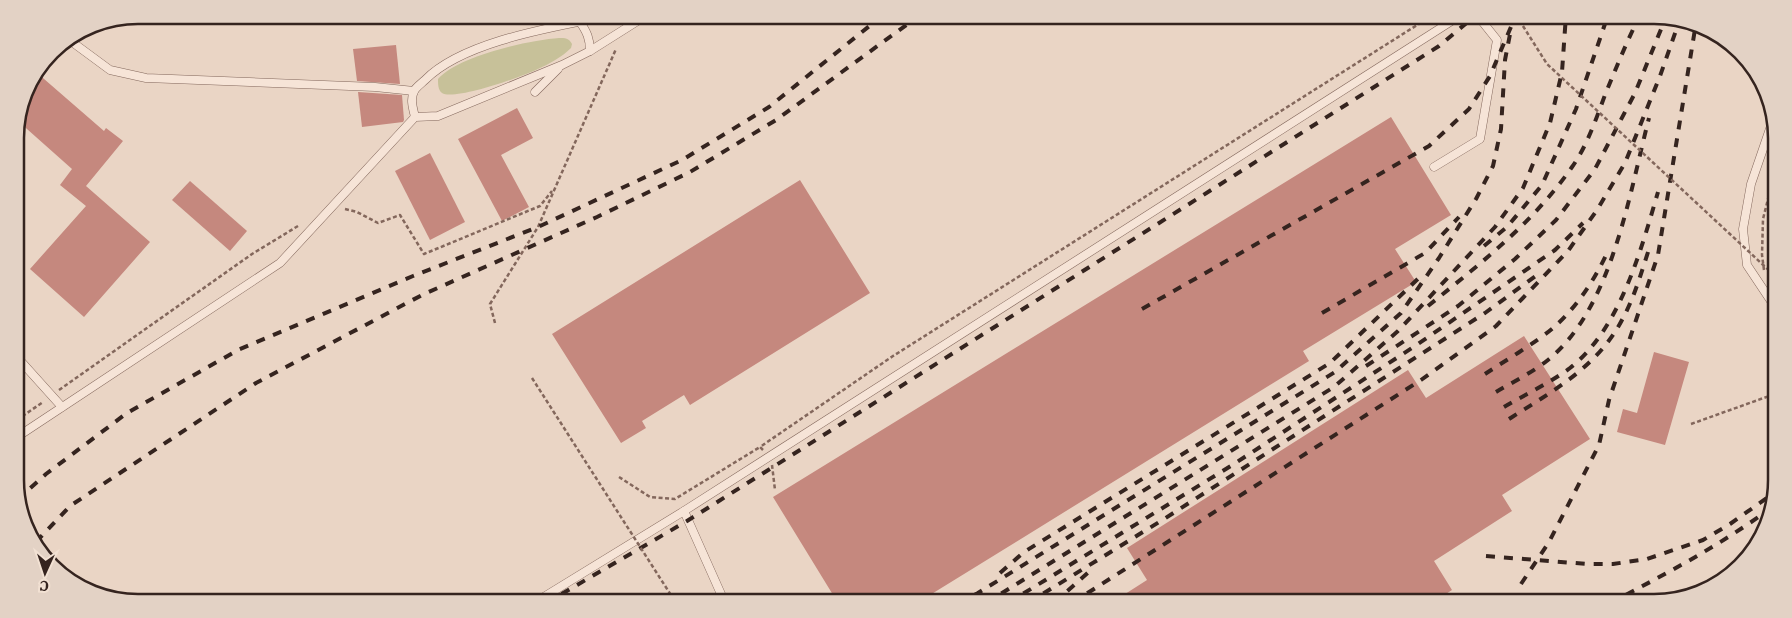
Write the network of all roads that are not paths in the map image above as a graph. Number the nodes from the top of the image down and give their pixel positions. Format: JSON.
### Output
{"nodes":[{"id":1,"x":571,"y":24,"type":"edge"},
{"id":2,"x":582,"y":24,"type":"edge"},
{"id":3,"x":632,"y":24,"type":"edge"},
{"id":4,"x":1447,"y":24,"type":"edge"},
{"id":5,"x":1484,"y":24,"type":"edge"},
{"id":6,"x":74,"y":43,"type":"edge"},
{"id":7,"x":590,"y":50,"type":"junction"},
{"id":8,"x":562,"y":65,"type":"junction"},
{"id":9,"x":414,"y":91,"type":"junction"},
{"id":10,"x":535,"y":92,"type":"dead end"},
{"id":11,"x":415,"y":117,"type":"junction"},
{"id":12,"x":1768,"y":134,"type":"edge"},
{"id":13,"x":1434,"y":167,"type":"dead end"},
{"id":14,"x":1768,"y":295,"type":"edge"},
{"id":15,"x":24,"y":365,"type":"edge"},
{"id":16,"x":62,"y":407,"type":"junction"},
{"id":17,"x":24,"y":433,"type":"edge"},
{"id":18,"x":684,"y":511,"type":"junction"},
{"id":19,"x":549,"y":594,"type":"edge"},
{"id":20,"x":721,"y":594,"type":"edge"}],
"edges":[{"from":1,"to":9,"type":"lane"},
{"from":2,"to":7,"type":"lane"},
{"from":3,"to":7,"type":"lane"},
{"from":4,"to":18,"type":"lane"},
{"from":5,"to":13,"type":"lane"},
{"from":6,"to":9,"type":"lane"},
{"from":7,"to":8,"type":"lane"},
{"from":8,"to":10,"type":"lane"},
{"from":8,"to":11,"type":"lane"},
{"from":9,"to":11,"type":"lane"},
{"from":11,"to":16,"type":"lane"},
{"from":12,"to":14,"type":"lane"},
{"from":15,"to":16,"type":"lane"},
{"from":16,"to":17,"type":"lane"},
{"from":18,"to":19,"type":"lane"},
{"from":18,"to":20,"type":"lane"}]}
